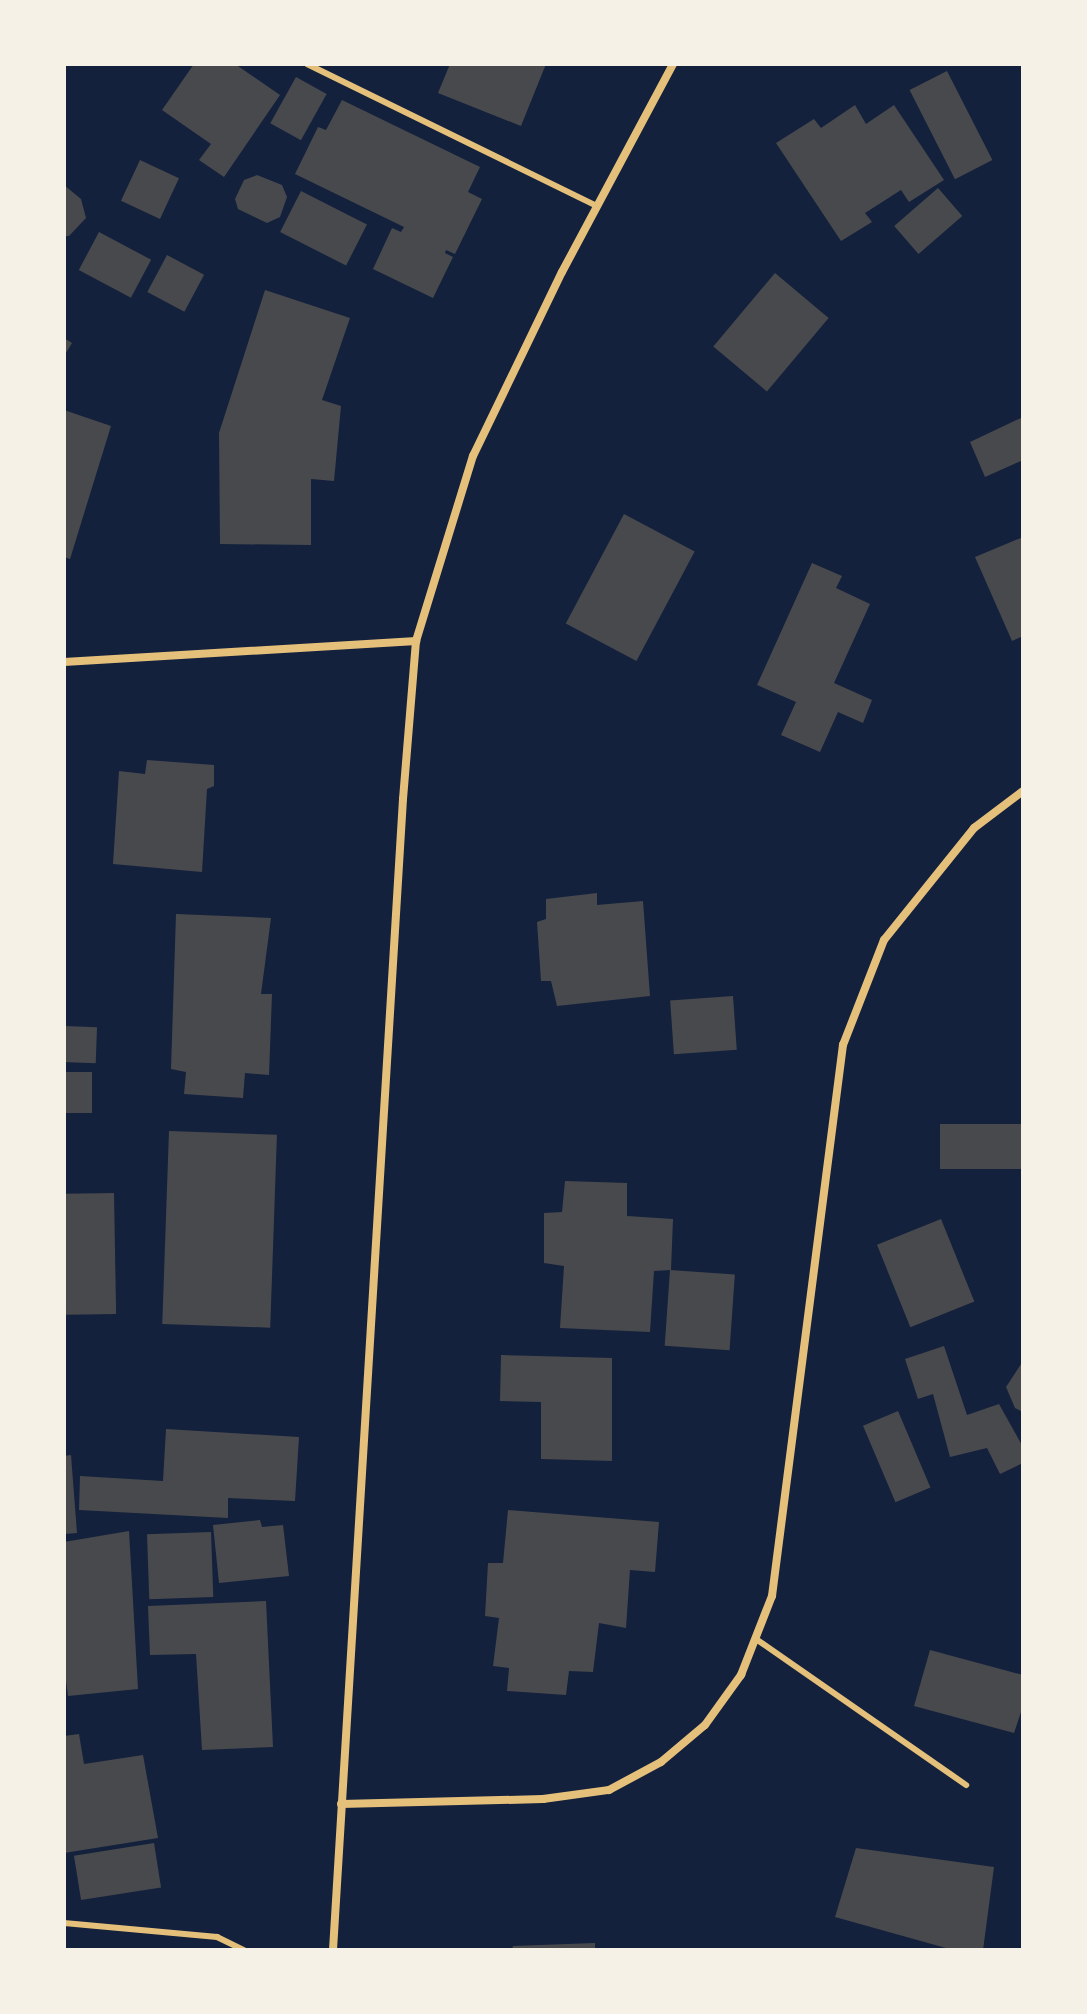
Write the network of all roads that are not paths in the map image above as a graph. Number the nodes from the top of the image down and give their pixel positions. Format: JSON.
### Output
{"nodes":[{"id":1,"x":307,"y":64,"type":"edge"},
{"id":2,"x":673,"y":64,"type":"edge"},
{"id":3,"x":597,"y":206,"type":"junction"},
{"id":4,"x":416,"y":641,"type":"junction"},
{"id":5,"x":64,"y":662,"type":"edge"},
{"id":6,"x":1023,"y":791,"type":"edge"},
{"id":7,"x":756,"y":1639,"type":"junction"},
{"id":8,"x":966,"y":1785,"type":"dead end"},
{"id":9,"x":341,"y":1804,"type":"junction"},
{"id":10,"x":64,"y":1923,"type":"edge"},
{"id":11,"x":244,"y":1950,"type":"edge"},
{"id":12,"x":333,"y":1950,"type":"edge"}],
"edges":[{"from":1,"to":3,"type":"lane"},
{"from":2,"to":3,"type":"street"},
{"from":3,"to":4,"type":"street"},
{"from":4,"to":5,"type":"street"},
{"from":4,"to":9,"type":"street"},
{"from":6,"to":7,"type":"street"},
{"from":7,"to":8,"type":"lane"},
{"from":7,"to":9,"type":"street"},
{"from":9,"to":12,"type":"street"},
{"from":10,"to":11,"type":"lane"}]}
